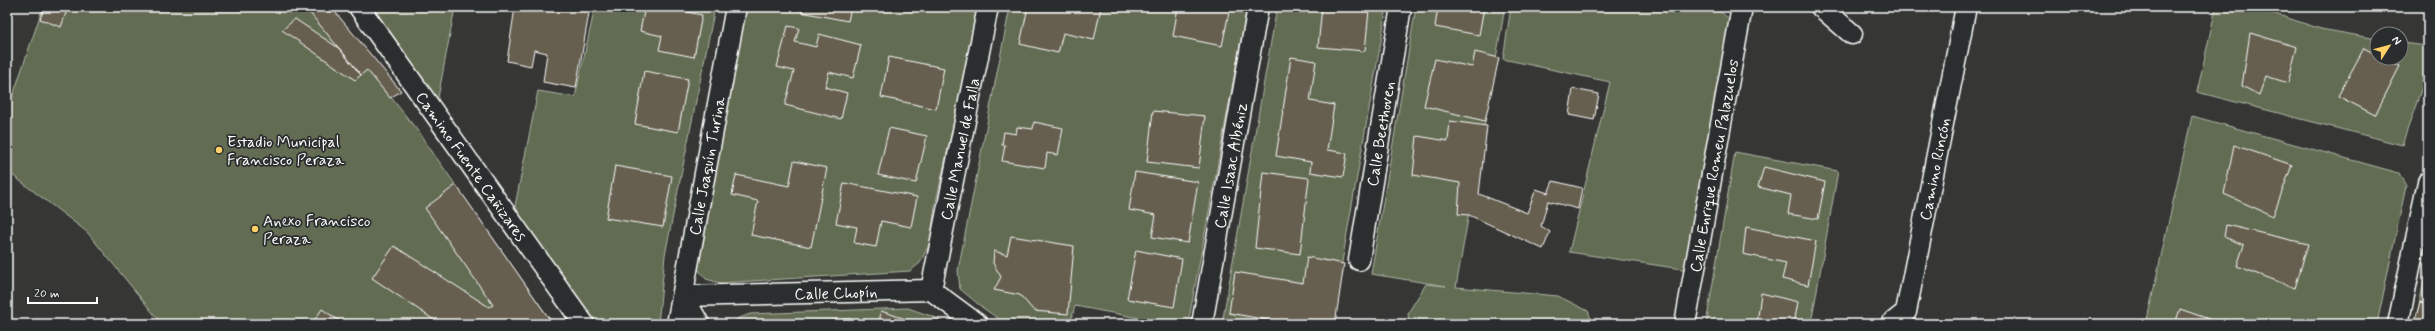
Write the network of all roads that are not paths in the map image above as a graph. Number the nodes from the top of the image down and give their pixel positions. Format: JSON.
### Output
{"nodes":[{"id":1,"x":360,"y":7,"type":"edge"},
{"id":2,"x":736,"y":7,"type":"edge"},
{"id":3,"x":988,"y":7,"type":"edge"},
{"id":4,"x":1258,"y":7,"type":"edge"},
{"id":5,"x":1401,"y":7,"type":"edge"},
{"id":6,"x":1742,"y":7,"type":"edge"},
{"id":7,"x":1821,"y":7,"type":"edge"},
{"id":8,"x":1966,"y":7,"type":"edge"},
{"id":9,"x":1852,"y":34,"type":"dead end"},
{"id":10,"x":2428,"y":182,"type":"edge"},
{"id":11,"x":1359,"y":260,"type":"dead end"},
{"id":12,"x":931,"y":290,"type":"junction"},
{"id":13,"x":684,"y":296,"type":"junction"},
{"id":14,"x":584,"y":324,"type":"edge"},
{"id":15,"x":677,"y":324,"type":"edge"},
{"id":16,"x":699,"y":324,"type":"edge"},
{"id":17,"x":977,"y":324,"type":"edge"},
{"id":18,"x":1202,"y":324,"type":"edge"},
{"id":19,"x":1685,"y":324,"type":"edge"},
{"id":20,"x":1891,"y":324,"type":"edge"},
{"id":21,"x":2398,"y":324,"type":"edge"}],
"edges":[{"from":1,"to":14,"type":"street","name":"Camino Fuente Cañizares"},
{"from":2,"to":13,"type":"street","name":"Calle Joaquín Turina"},
{"from":3,"to":12,"type":"street","name":"Calle Manuel de Falla"},
{"from":4,"to":18,"type":"street","name":"Calle Isaac Albéniz"},
{"from":5,"to":11,"type":"street","name":"Calle Beethoven"},
{"from":6,"to":19,"type":"street","name":"Calle Enrique Romeu Palazuelos"},
{"from":7,"to":9,"type":"street"},
{"from":8,"to":20,"type":"street","name":"Camino Rincón"},
{"from":10,"to":21,"type":"street"},
{"from":12,"to":13,"type":"street","name":"Calle Chopín"},
{"from":12,"to":17,"type":"street"},
{"from":13,"to":15,"type":"street","name":"Calle Joaquín Turina"},
{"from":13,"to":16,"type":"street"}]}
